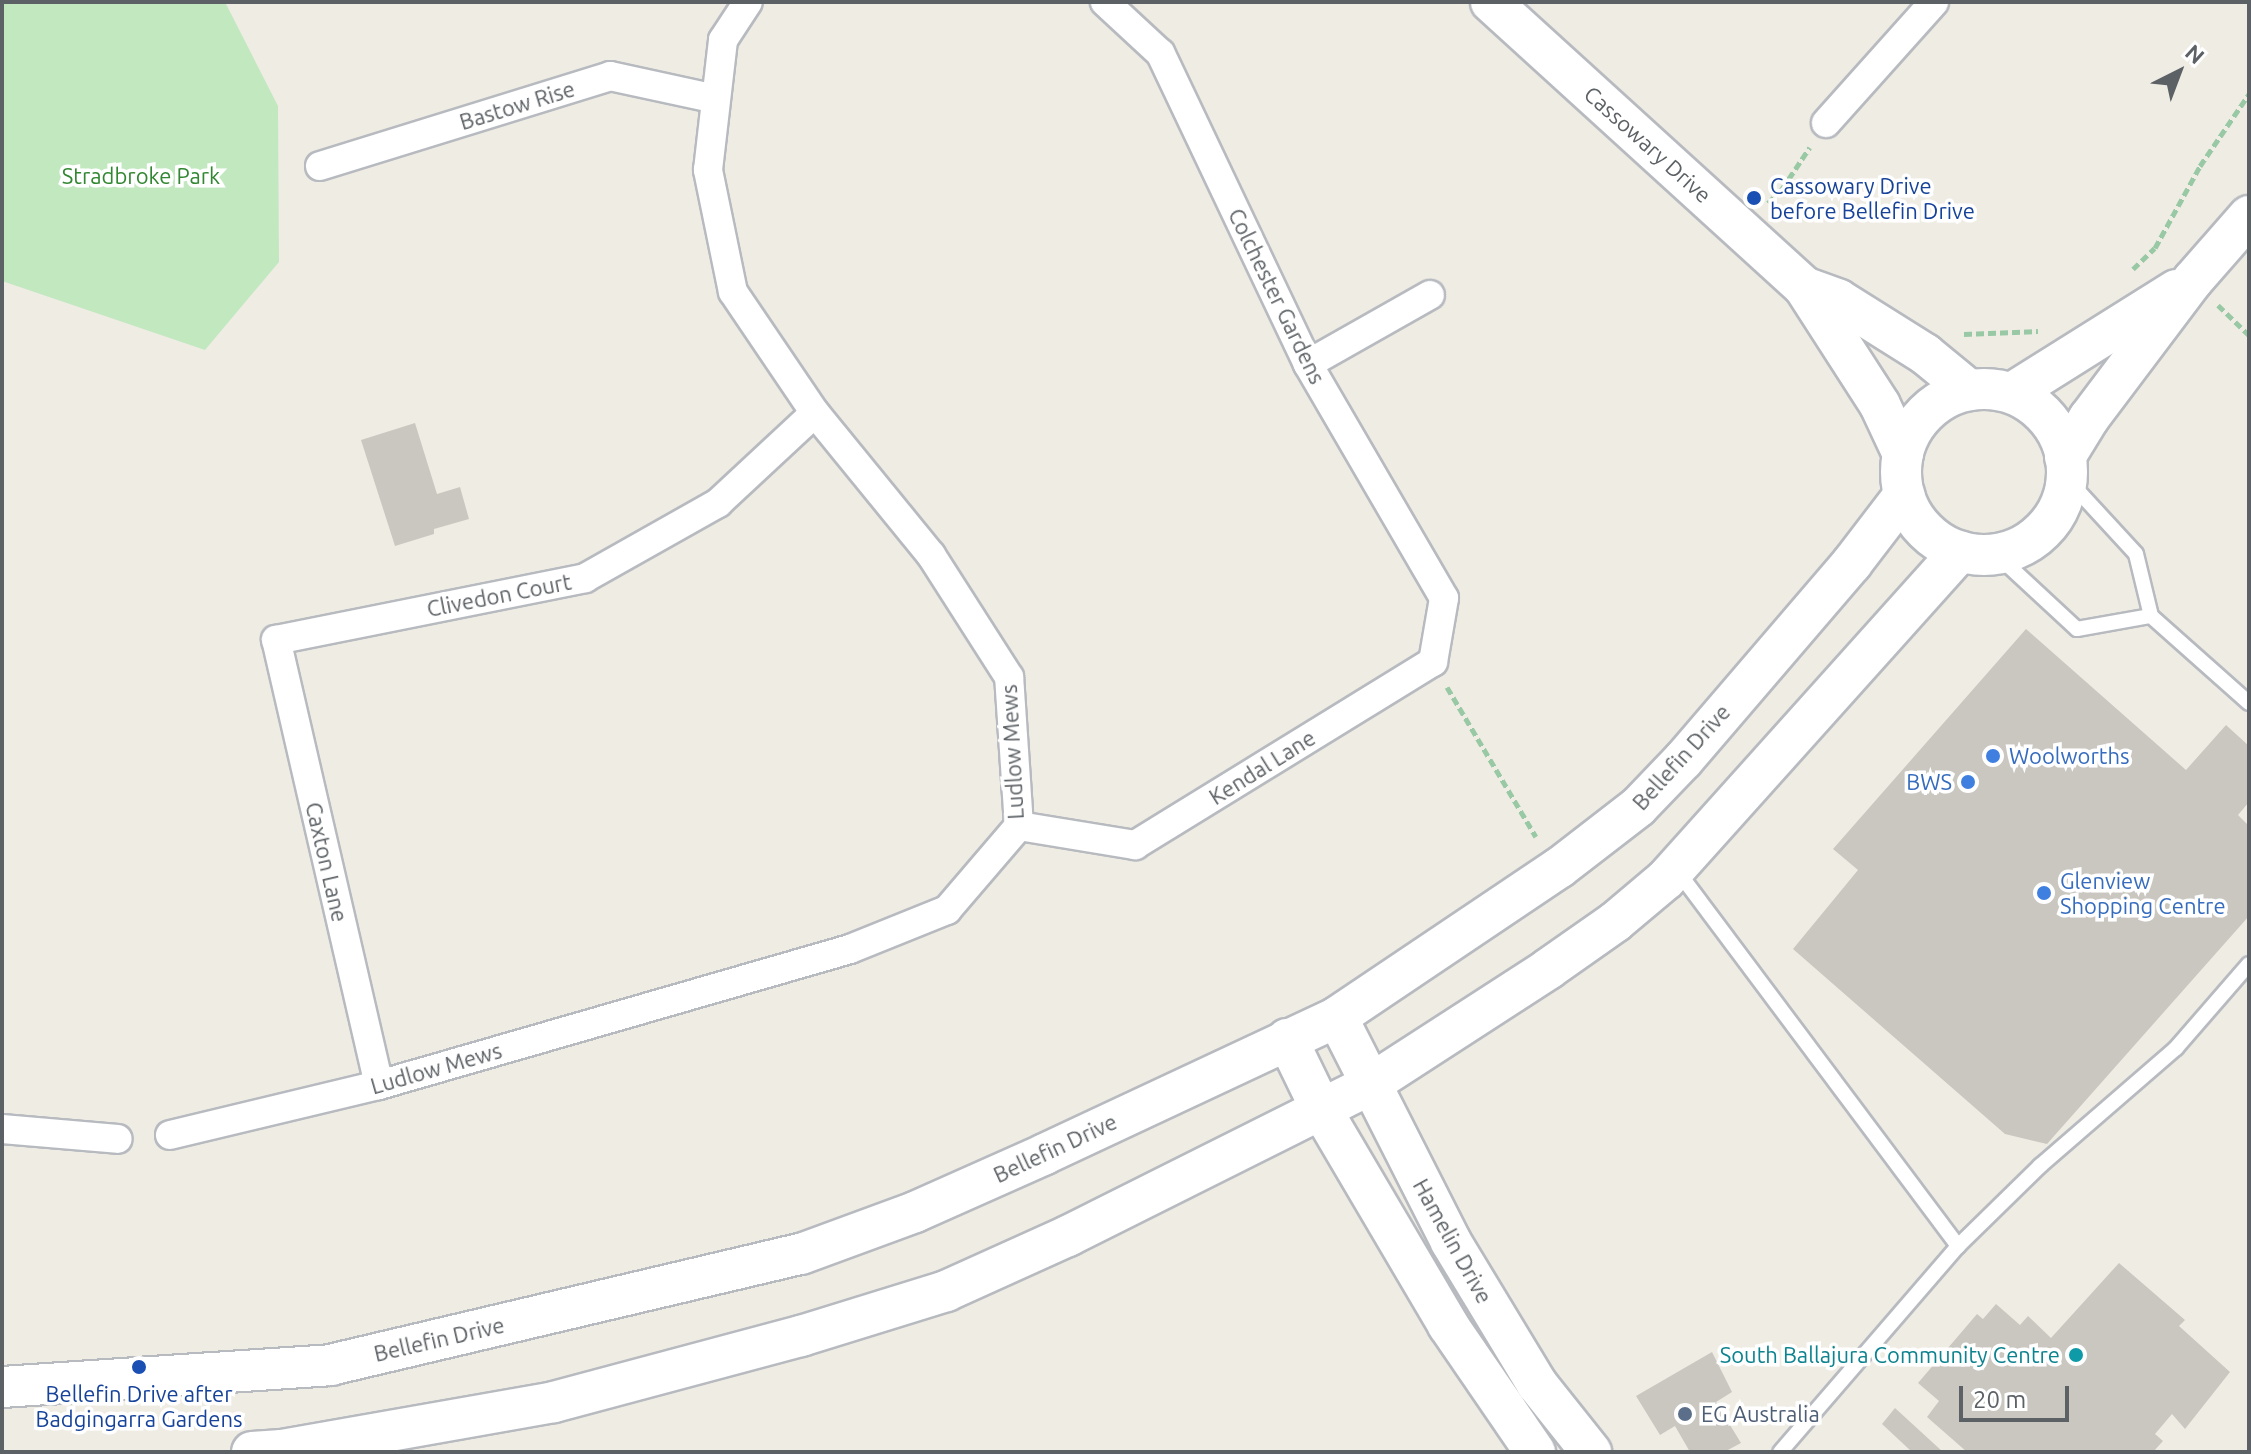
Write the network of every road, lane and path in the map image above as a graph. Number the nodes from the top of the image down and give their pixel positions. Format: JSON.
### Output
{"nodes":[{"id":1,"x":748,"y":2,"type":"edge"},
{"id":2,"x":1105,"y":2,"type":"edge"},
{"id":3,"x":1491,"y":2,"type":"edge"},
{"id":4,"x":1934,"y":2,"type":"edge"},
{"id":5,"x":2249,"y":94,"type":"edge"},
{"id":6,"x":716,"y":99,"type":"junction"},
{"id":7,"x":1826,"y":123,"type":"joint"},
{"id":8,"x":320,"y":166,"type":"dead end"},
{"id":9,"x":2249,"y":216,"type":"edge"},
{"id":10,"x":1740,"y":229,"type":"junction"},
{"id":11,"x":2121,"y":279,"type":"dead end"},
{"id":12,"x":2193,"y":280,"type":"junction"},
{"id":13,"x":1804,"y":287,"type":"junction"},
{"id":14,"x":1430,"y":295,"type":"dead end"},
{"id":15,"x":2226,"y":313,"type":"dead end"},
{"id":16,"x":2048,"y":331,"type":"dead end"},
{"id":17,"x":2249,"y":335,"type":"edge"},
{"id":18,"x":1925,"y":354,"type":"junction"},
{"id":19,"x":1308,"y":364,"type":"junction"},
{"id":20,"x":1969,"y":390,"type":"junction"},
{"id":21,"x":2012,"y":393,"type":"junction"},
{"id":22,"x":815,"y":413,"type":"junction"},
{"id":23,"x":1903,"y":454,"type":"junction"},
{"id":24,"x":2067,"y":468,"type":"junction"},
{"id":25,"x":1904,"y":495,"type":"junction"},
{"id":26,"x":1978,"y":553,"type":"junction"},
{"id":27,"x":2151,"y":616,"type":"junction"},
{"id":28,"x":276,"y":640,"type":"joint"},
{"id":29,"x":1433,"y":662,"type":"junction"},
{"id":30,"x":2249,"y":703,"type":"edge"},
{"id":31,"x":1019,"y":826,"type":"junction"},
{"id":32,"x":1559,"y":868,"type":"junction"},
{"id":33,"x":1676,"y":869,"type":"junction"},
{"id":34,"x":2249,"y":964,"type":"edge"},
{"id":35,"x":1337,"y":1017,"type":"junction"},
{"id":36,"x":1287,"y":1039,"type":"junction"},
{"id":37,"x":379,"y":1085,"type":"junction"},
{"id":38,"x":1369,"y":1085,"type":"junction"},
{"id":39,"x":1321,"y":1109,"type":"junction"},
{"id":40,"x":2,"y":1129,"type":"edge"},
{"id":41,"x":170,"y":1135,"type":"dead end"},
{"id":42,"x":118,"y":1139,"type":"dead end"},
{"id":43,"x":1958,"y":1246,"type":"junction"},
{"id":44,"x":2,"y":1387,"type":"edge"},
{"id":45,"x":252,"y":1452,"type":"edge"},
{"id":46,"x":1535,"y":1452,"type":"edge"},
{"id":47,"x":1591,"y":1452,"type":"edge"},
{"id":48,"x":1780,"y":1452,"type":"edge"}],
"edges":[{"from":1,"to":6,"type":"street","name":"Ludlow Mews"},
{"from":2,"to":19,"type":"street","name":"Colchester Gardens"},
{"from":3,"to":10,"type":"main road","name":"Cassowary Drive"},
{"from":4,"to":7,"type":"street"},
{"from":5,"to":11,"type":"path"},
{"from":6,"to":8,"type":"street","name":"Bastow Rise"},
{"from":6,"to":22,"type":"street","name":"Ludlow Mews"},
{"from":7,"to":10,"type":"path"},
{"from":9,"to":12,"type":"main road"},
{"from":10,"to":13,"type":"main road","name":"Cassowary Drive"},
{"from":12,"to":21,"type":"main road"},
{"from":12,"to":24,"type":"main road"},
{"from":13,"to":18,"type":"main road","name":"Cassowary Drive"},
{"from":13,"to":23,"type":"main road","name":"Cassowary Drive"},
{"from":14,"to":19,"type":"street"},
{"from":15,"to":17,"type":"path"},
{"from":16,"to":18,"type":"path"},
{"from":18,"to":20,"type":"main road","name":"Cassowary Drive"},
{"from":19,"to":29,"type":"street","name":"Colchester Gardens"},
{"from":20,"to":21,"type":"main road"},
{"from":20,"to":23,"type":"main road"},
{"from":21,"to":24,"type":"main road"},
{"from":22,"to":28,"type":"street","name":"Clivedon Court"},
{"from":22,"to":31,"type":"street","name":"Ludlow Mews"},
{"from":23,"to":25,"type":"main road"},
{"from":24,"to":26,"type":"main road"},
{"from":24,"to":27,"type":"lane"},
{"from":25,"to":26,"type":"main road"},
{"from":25,"to":32,"type":"main road","name":"Bellefin Drive"},
{"from":26,"to":27,"type":"lane"},
{"from":26,"to":33,"type":"main road"},
{"from":27,"to":30,"type":"lane"},
{"from":28,"to":37,"type":"street","name":"Caxton Lane"},
{"from":29,"to":31,"type":"street","name":"Kendal Lane"},
{"from":29,"to":32,"type":"path"},
{"from":31,"to":37,"type":"street","name":"Ludlow Mews"},
{"from":32,"to":35,"type":"main road","name":"Bellefin Drive"},
{"from":33,"to":38,"type":"main road"},
{"from":33,"to":43,"type":"lane"},
{"from":34,"to":43,"type":"lane"},
{"from":35,"to":36,"type":"main road","name":"Bellefin Drive"},
{"from":35,"to":38,"type":"main road","name":"Hamelin Drive"},
{"from":36,"to":39,"type":"main road","name":"Hamelin Drive"},
{"from":36,"to":44,"type":"main road","name":"Bellefin Drive"},
{"from":37,"to":41,"type":"street","name":"Ludlow Mews"},
{"from":38,"to":39,"type":"main road"},
{"from":38,"to":47,"type":"main road","name":"Hamelin Drive"},
{"from":39,"to":45,"type":"main road"},
{"from":39,"to":46,"type":"main road","name":"Hamelin Drive"},
{"from":40,"to":42,"type":"street"},
{"from":43,"to":48,"type":"lane"}]}
